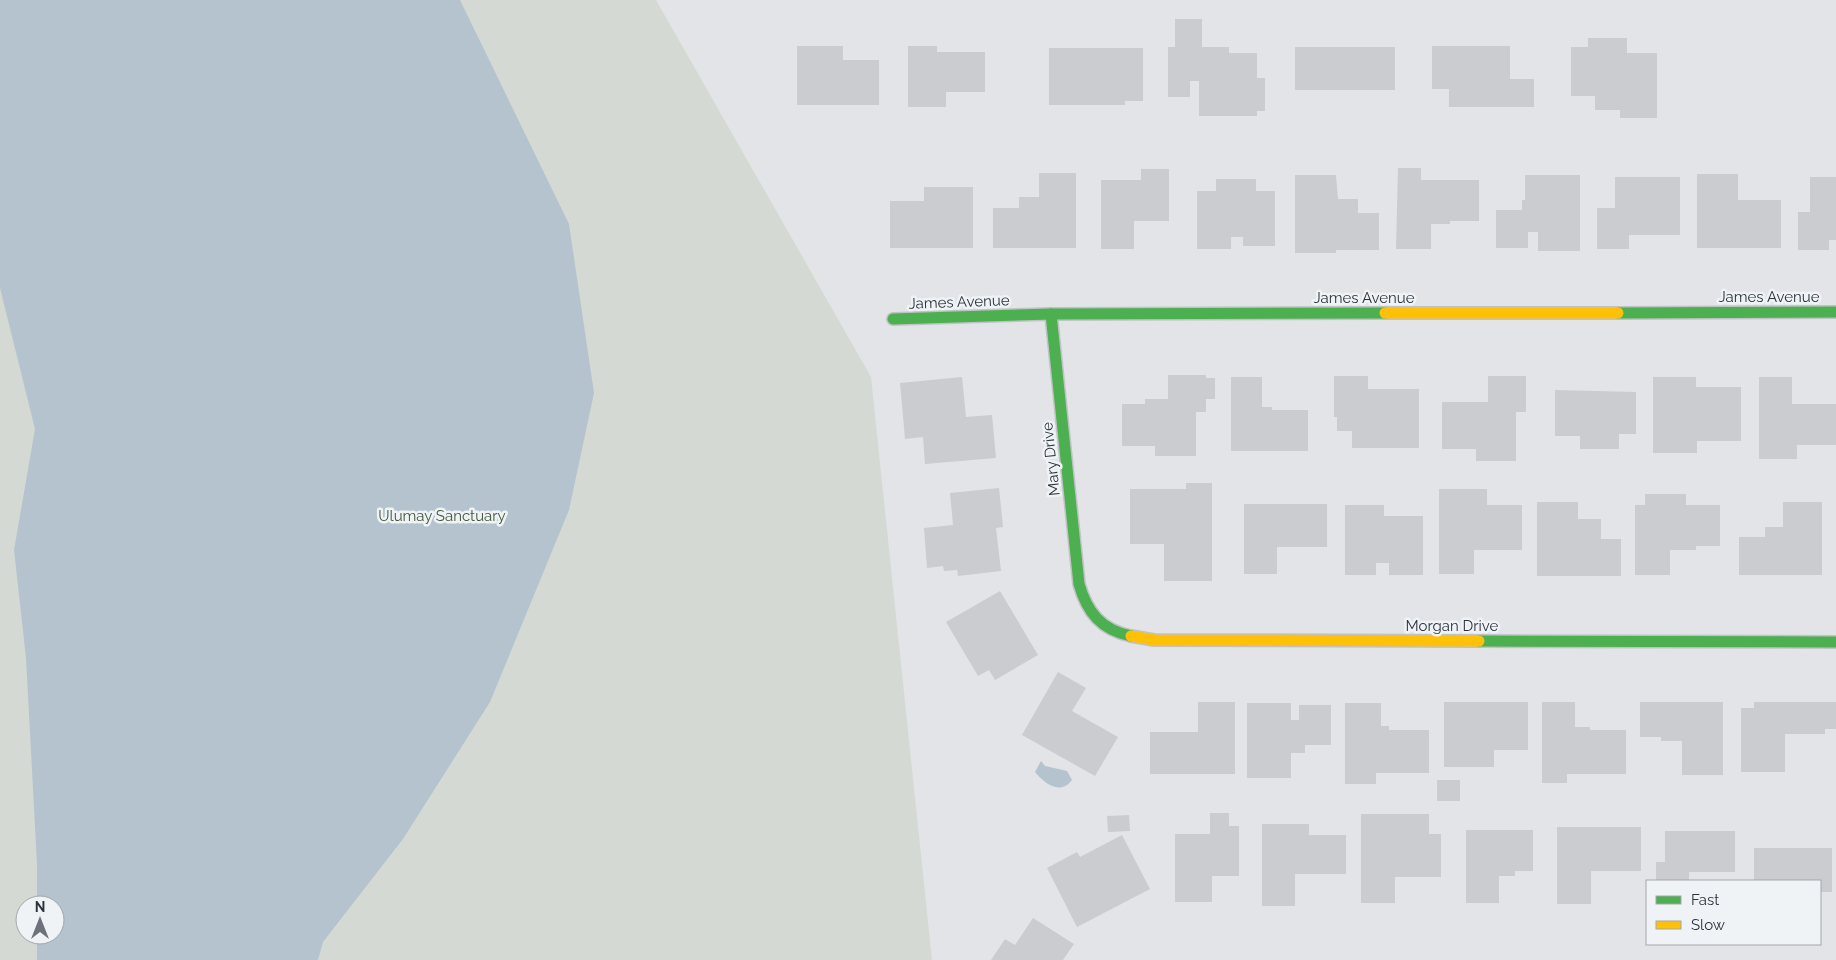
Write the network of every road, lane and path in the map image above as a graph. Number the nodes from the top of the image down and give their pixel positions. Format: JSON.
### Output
{"nodes":[{"id":1,"x":1836,"y":312,"type":"edge"},
{"id":2,"x":1050,"y":314,"type":"junction"},
{"id":3,"x":893,"y":318,"type":"dead end"},
{"id":4,"x":1082,"y":601,"type":"joint"},
{"id":5,"x":1836,"y":642,"type":"edge"}],
"edges":[{"from":1,"to":2,"type":"street","name":"James Avenue"},
{"from":2,"to":3,"type":"street","name":"James Avenue"},
{"from":2,"to":4,"type":"street","name":"Mary Drive"},
{"from":4,"to":5,"type":"street","name":"Morgan Drive"}]}
